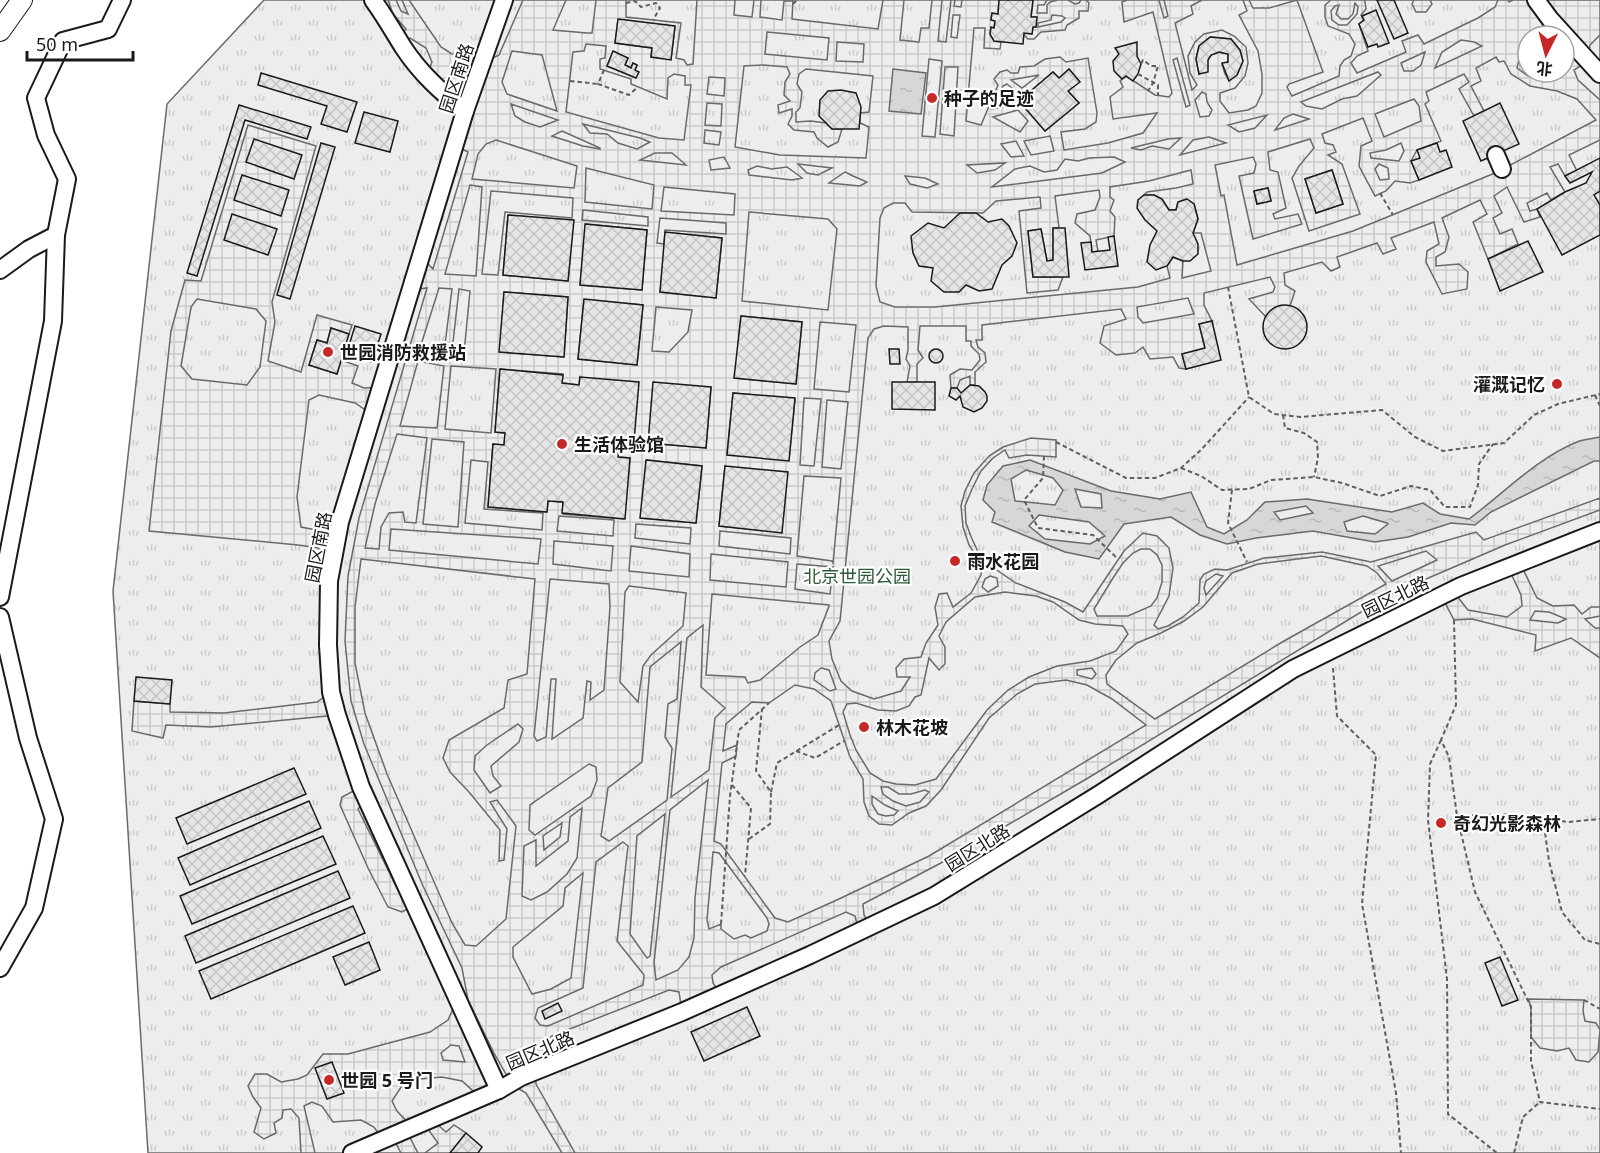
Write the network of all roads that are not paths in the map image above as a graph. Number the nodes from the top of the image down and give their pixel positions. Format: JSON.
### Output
{"nodes":[{"id":1,"x":22,"y":0,"type":"edge"},
{"id":2,"x":122,"y":0,"type":"edge"},
{"id":3,"x":373,"y":0,"type":"edge"},
{"id":4,"x":504,"y":0,"type":"edge"},
{"id":5,"x":1536,"y":0,"type":"edge"},
{"id":6,"x":0,"y":31,"type":"edge"},
{"id":7,"x":1600,"y":74,"type":"edge"},
{"id":8,"x":465,"y":111,"type":"junction"},
{"id":9,"x":56,"y":235,"type":"junction"},
{"id":10,"x":0,"y":270,"type":"edge"},
{"id":11,"x":1600,"y":531,"type":"edge"},
{"id":12,"x":0,"y":597,"type":"edge"},
{"id":13,"x":0,"y":617,"type":"edge"},
{"id":14,"x":0,"y":968,"type":"edge"},
{"id":15,"x":499,"y":1090,"type":"junction"},
{"id":16,"x":352,"y":1153,"type":"edge"}],
"edges":[{"from":1,"to":6,"type":"main road"},
{"from":2,"to":9,"type":"street"},
{"from":3,"to":8,"type":"street"},
{"from":4,"to":8,"type":"street","name":"园区南路"},
{"from":5,"to":7,"type":"street"},
{"from":8,"to":15,"type":"street","name":"园区南路"},
{"from":9,"to":10,"type":"street"},
{"from":9,"to":12,"type":"street"},
{"from":11,"to":15,"type":"street","name":"园区北路"},
{"from":13,"to":14,"type":"street"},
{"from":15,"to":16,"type":"street","name":"园区北路"}]}
